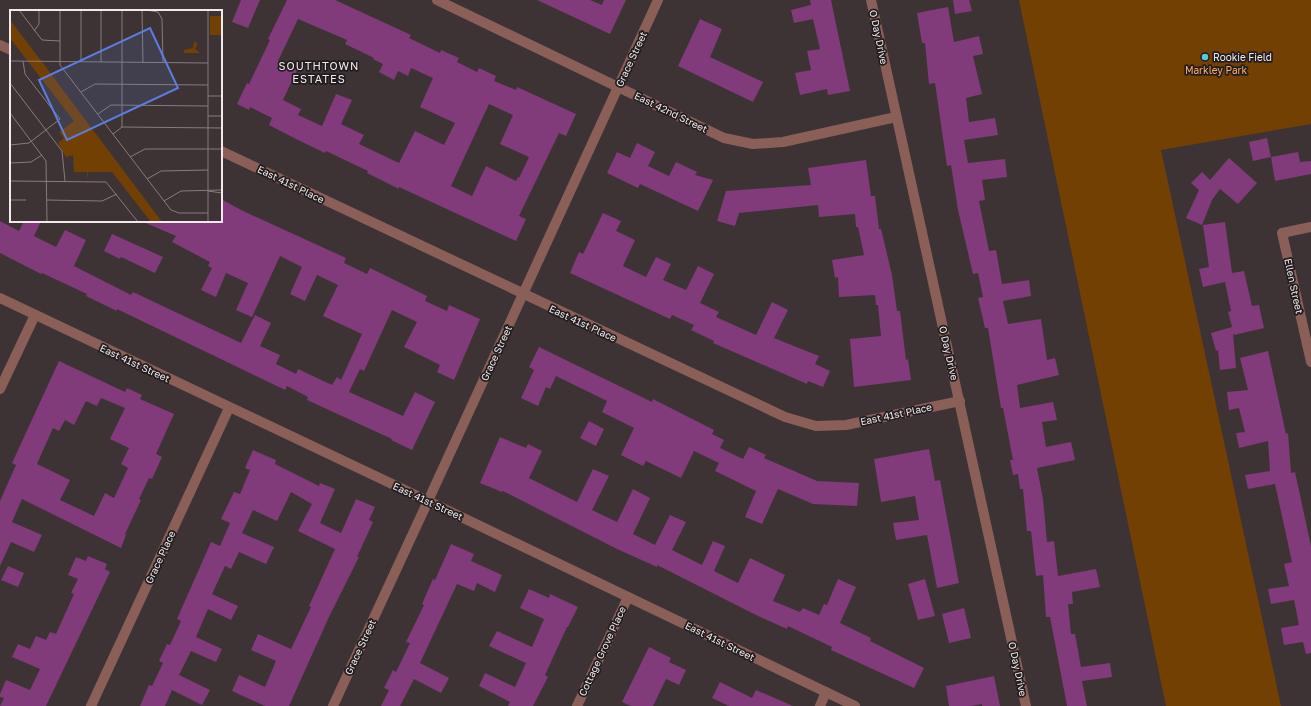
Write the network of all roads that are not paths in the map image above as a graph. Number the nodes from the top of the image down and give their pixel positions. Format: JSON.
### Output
{"nodes":[{"id":1,"x":437,"y":0,"type":"edge"},
{"id":2,"x":658,"y":0,"type":"edge"},
{"id":3,"x":871,"y":0,"type":"edge"},
{"id":4,"x":0,"y":45,"type":"edge"},
{"id":5,"x":10,"y":50,"type":"edge"},
{"id":6,"x":618,"y":87,"type":"junction"},
{"id":7,"x":896,"y":117,"type":"junction"},
{"id":8,"x":222,"y":150,"type":"edge"},
{"id":9,"x":1311,"y":227,"type":"edge"},
{"id":10,"x":523,"y":295,"type":"junction"},
{"id":11,"x":0,"y":298,"type":"edge"},
{"id":12,"x":35,"y":315,"type":"junction"},
{"id":13,"x":1311,"y":362,"type":"edge"},
{"id":14,"x":0,"y":389,"type":"edge"},
{"id":15,"x":960,"y":401,"type":"junction"},
{"id":16,"x":229,"y":408,"type":"junction"},
{"id":17,"x":428,"y":501,"type":"junction"},
{"id":18,"x":628,"y":597,"type":"junction"},
{"id":19,"x":826,"y":692,"type":"junction"},
{"id":20,"x":91,"y":706,"type":"edge"},
{"id":21,"x":333,"y":706,"type":"edge"},
{"id":22,"x":577,"y":706,"type":"edge"},
{"id":23,"x":820,"y":706,"type":"edge"},
{"id":24,"x":855,"y":706,"type":"edge"},
{"id":25,"x":1026,"y":706,"type":"edge"}],
"edges":[{"from":1,"to":6,"type":"street","name":"East 42nd Street"},
{"from":2,"to":6,"type":"street","name":"Grace Street"},
{"from":3,"to":7,"type":"street","name":"O Day Drive"},
{"from":4,"to":5,"type":"street"},
{"from":6,"to":7,"type":"street","name":"East 42nd Street"},
{"from":6,"to":10,"type":"street","name":"Grace Street"},
{"from":7,"to":15,"type":"street","name":"O Day Drive"},
{"from":8,"to":10,"type":"street","name":"East 41st Place"},
{"from":9,"to":13,"type":"street","name":"Ellen Street"},
{"from":10,"to":15,"type":"street","name":"East 41st Place"},
{"from":10,"to":17,"type":"street","name":"Grace Street"},
{"from":11,"to":12,"type":"street","name":"East 41st Street"},
{"from":12,"to":14,"type":"street"},
{"from":12,"to":16,"type":"street","name":"East 41st Street"},
{"from":15,"to":25,"type":"street","name":"O Day Drive"},
{"from":16,"to":17,"type":"street","name":"East 41st Street"},
{"from":16,"to":20,"type":"street","name":"Grace Place"},
{"from":17,"to":18,"type":"street","name":"East 41st Street"},
{"from":17,"to":21,"type":"street","name":"Grace Street"},
{"from":18,"to":19,"type":"street","name":"East 41st Street"},
{"from":18,"to":22,"type":"street","name":"Cottage Grove Place"},
{"from":19,"to":23,"type":"street"},
{"from":19,"to":24,"type":"street","name":"East 41st Street"}]}
